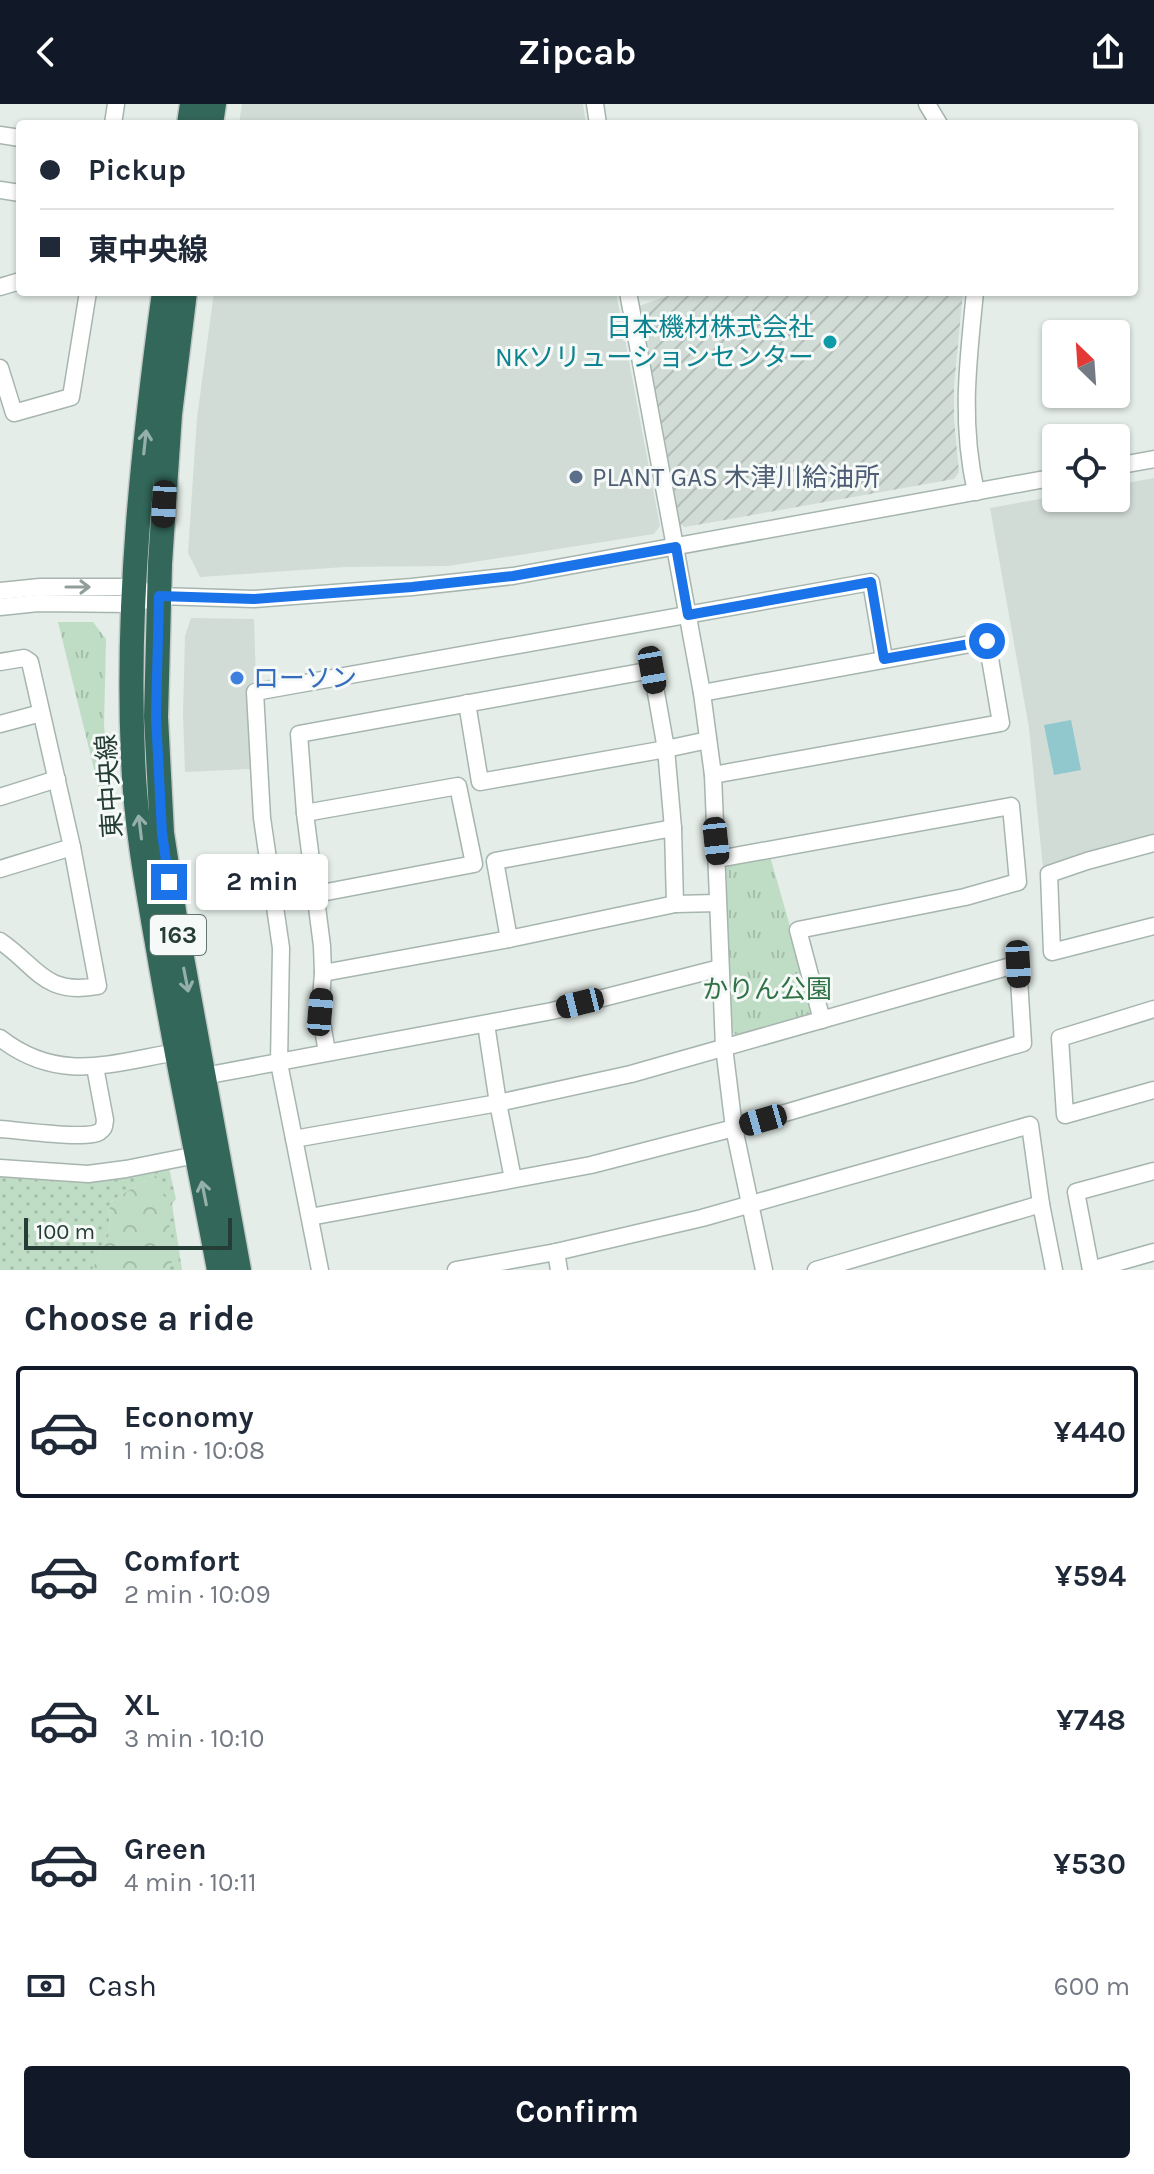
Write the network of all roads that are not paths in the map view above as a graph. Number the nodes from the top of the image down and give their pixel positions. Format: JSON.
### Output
{"nodes":[{"id":1,"x":87,"y":296,"type":"edge"},
{"id":2,"x":163,"y":296,"type":"edge"},
{"id":3,"x":185,"y":296,"type":"edge"},
{"id":4,"x":629,"y":296,"type":"edge"},
{"id":5,"x":975,"y":296,"type":"edge"},
{"id":6,"x":0,"y":368,"type":"edge"},
{"id":7,"x":1154,"y":459,"type":"edge"},
{"id":8,"x":1130,"y":463,"type":"edge"},
{"id":9,"x":1042,"y":480,"type":"edge"},
{"id":10,"x":976,"y":492,"type":"junction"},
{"id":11,"x":676,"y":547,"type":"junction"},
{"id":12,"x":0,"y":591,"type":"edge"},
{"id":13,"x":134,"y":595,"type":"junction"},
{"id":14,"x":159,"y":596,"type":"junction"},
{"id":15,"x":0,"y":607,"type":"edge"},
{"id":16,"x":688,"y":615,"type":"junction"},
{"id":17,"x":884,"y":659,"type":"junction"},
{"id":18,"x":0,"y":662,"type":"edge"},
{"id":19,"x":702,"y":693,"type":"junction"},
{"id":20,"x":467,"y":703,"type":"junction"},
{"id":21,"x":41,"y":713,"type":"junction"},
{"id":22,"x":0,"y":724,"type":"edge"},
{"id":23,"x":708,"y":740,"type":"junction"},
{"id":24,"x":666,"y":749,"type":"junction"},
{"id":25,"x":713,"y":775,"type":"junction"},
{"id":26,"x":57,"y":779,"type":"junction"},
{"id":27,"x":0,"y":797,"type":"edge"},
{"id":28,"x":305,"y":813,"type":"junction"},
{"id":29,"x":673,"y":828,"type":"junction"},
{"id":30,"x":1154,"y":843,"type":"edge"},
{"id":31,"x":72,"y":847,"type":"junction"},
{"id":32,"x":718,"y":859,"type":"junction"},
{"id":33,"x":0,"y":869,"type":"edge"},
{"id":34,"x":316,"y":894,"type":"junction"},
{"id":35,"x":718,"y":903,"type":"junction"},
{"id":36,"x":675,"y":904,"type":"junction"},
{"id":37,"x":1154,"y":926,"type":"edge"},
{"id":38,"x":509,"y":939,"type":"junction"},
{"id":39,"x":0,"y":941,"type":"edge"},
{"id":40,"x":720,"y":968,"type":"junction"},
{"id":41,"x":323,"y":973,"type":"junction"},
{"id":42,"x":1154,"y":1009,"type":"edge"},
{"id":43,"x":822,"y":1020,"type":"junction"},
{"id":44,"x":486,"y":1024,"type":"junction"},
{"id":45,"x":0,"y":1038,"type":"edge"},
{"id":46,"x":724,"y":1047,"type":"junction"},
{"id":47,"x":177,"y":1052,"type":"junction"},
{"id":48,"x":327,"y":1052,"type":"junction"},
{"id":49,"x":279,"y":1063,"type":"junction"},
{"id":50,"x":95,"y":1067,"type":"junction"},
{"id":51,"x":204,"y":1076,"type":"junction"},
{"id":52,"x":1154,"y":1090,"type":"edge"},
{"id":53,"x":498,"y":1103,"type":"junction"},
{"id":54,"x":734,"y":1128,"type":"junction"},
{"id":55,"x":0,"y":1129,"type":"edge"},
{"id":56,"x":294,"y":1139,"type":"junction"},
{"id":57,"x":196,"y":1155,"type":"junction"},
{"id":58,"x":0,"y":1168,"type":"edge"},
{"id":59,"x":1154,"y":1171,"type":"edge"},
{"id":60,"x":513,"y":1179,"type":"junction"},
{"id":61,"x":1041,"y":1204,"type":"junction"},
{"id":62,"x":748,"y":1206,"type":"junction"},
{"id":63,"x":310,"y":1217,"type":"junction"},
{"id":64,"x":556,"y":1252,"type":"junction"},
{"id":65,"x":1154,"y":1252,"type":"edge"},
{"id":66,"x":219,"y":1270,"type":"edge"},
{"id":67,"x":239,"y":1270,"type":"edge"},
{"id":68,"x":320,"y":1270,"type":"edge"},
{"id":69,"x":456,"y":1270,"type":"edge"},
{"id":70,"x":559,"y":1270,"type":"edge"},
{"id":71,"x":764,"y":1270,"type":"edge"},
{"id":72,"x":816,"y":1270,"type":"edge"},
{"id":73,"x":1054,"y":1270,"type":"edge"},
{"id":74,"x":1091,"y":1270,"type":"edge"}],
"edges":[{"from":1,"to":6,"type":"street"},
{"from":13,"to":2,"type":"highway","name":"東中央線","number":"163","one_way":true},
{"from":3,"to":14,"type":"highway","name":"東中央線","number":"163"},
{"from":4,"to":11,"type":"street"},
{"from":5,"to":10,"type":"street"},
{"from":7,"to":8,"type":"street"},
{"from":9,"to":10,"type":"street"},
{"from":10,"to":11,"type":"street"},
{"from":11,"to":14,"type":"street"},
{"from":11,"to":16,"type":"street"},
{"from":12,"to":13,"type":"street","one_way":true},
{"from":13,"to":14,"type":"street"},
{"from":13,"to":15,"type":"street"},
{"from":47,"to":13,"type":"highway","name":"東中央線","number":"163","one_way":true},
{"from":14,"to":51,"type":"highway","name":"東中央線","number":"163","one_way":true},
{"from":16,"to":17,"type":"street"},
{"from":16,"to":19,"type":"street"},
{"from":16,"to":49,"type":"street"},
{"from":17,"to":19,"type":"street"},
{"from":17,"to":25,"type":"street"},
{"from":18,"to":21,"type":"street"},
{"from":19,"to":23,"type":"street"},
{"from":20,"to":24,"type":"street"},
{"from":20,"to":24,"type":"street"},
{"from":20,"to":28,"type":"street"},
{"from":21,"to":22,"type":"street"},
{"from":21,"to":26,"type":"street"},
{"from":23,"to":24,"type":"street"},
{"from":23,"to":25,"type":"street"},
{"from":24,"to":29,"type":"street"},
{"from":25,"to":32,"type":"street"},
{"from":26,"to":27,"type":"street"},
{"from":26,"to":31,"type":"street"},
{"from":28,"to":34,"type":"street"},
{"from":28,"to":34,"type":"street"},
{"from":29,"to":36,"type":"street"},
{"from":29,"to":38,"type":"street"},
{"from":30,"to":37,"type":"street"},
{"from":31,"to":33,"type":"street"},
{"from":31,"to":39,"type":"street"},
{"from":32,"to":35,"type":"street"},
{"from":32,"to":43,"type":"street"},
{"from":34,"to":41,"type":"street"},
{"from":35,"to":36,"type":"street"},
{"from":35,"to":40,"type":"street"},
{"from":36,"to":38,"type":"street"},
{"from":38,"to":41,"type":"street"},
{"from":40,"to":44,"type":"street"},
{"from":40,"to":46,"type":"street"},
{"from":41,"to":48,"type":"street"},
{"from":42,"to":52,"type":"street"},
{"from":43,"to":46,"type":"street"},
{"from":43,"to":54,"type":"street"},
{"from":44,"to":48,"type":"street"},
{"from":44,"to":53,"type":"street"},
{"from":45,"to":50,"type":"street"},
{"from":46,"to":53,"type":"street"},
{"from":46,"to":54,"type":"street"},
{"from":47,"to":50,"type":"street"},
{"from":47,"to":57,"type":"highway","name":"東中央線","number":"163"},
{"from":48,"to":49,"type":"street"},
{"from":49,"to":51,"type":"street"},
{"from":49,"to":56,"type":"street"},
{"from":50,"to":55,"type":"street"},
{"from":51,"to":67,"type":"highway","name":"東中央線","number":"163"},
{"from":53,"to":56,"type":"street"},
{"from":53,"to":60,"type":"street"},
{"from":54,"to":60,"type":"street"},
{"from":54,"to":62,"type":"street"},
{"from":56,"to":63,"type":"street"},
{"from":57,"to":58,"type":"street"},
{"from":66,"to":57,"type":"highway","name":"東中央線","number":"163","one_way":true},
{"from":59,"to":74,"type":"street"},
{"from":60,"to":63,"type":"street"},
{"from":61,"to":62,"type":"street"},
{"from":61,"to":72,"type":"street"},
{"from":61,"to":73,"type":"street"},
{"from":62,"to":64,"type":"street"},
{"from":62,"to":71,"type":"street"},
{"from":63,"to":68,"type":"street"},
{"from":64,"to":69,"type":"street"},
{"from":64,"to":70,"type":"street"},
{"from":65,"to":74,"type":"street"}]}
